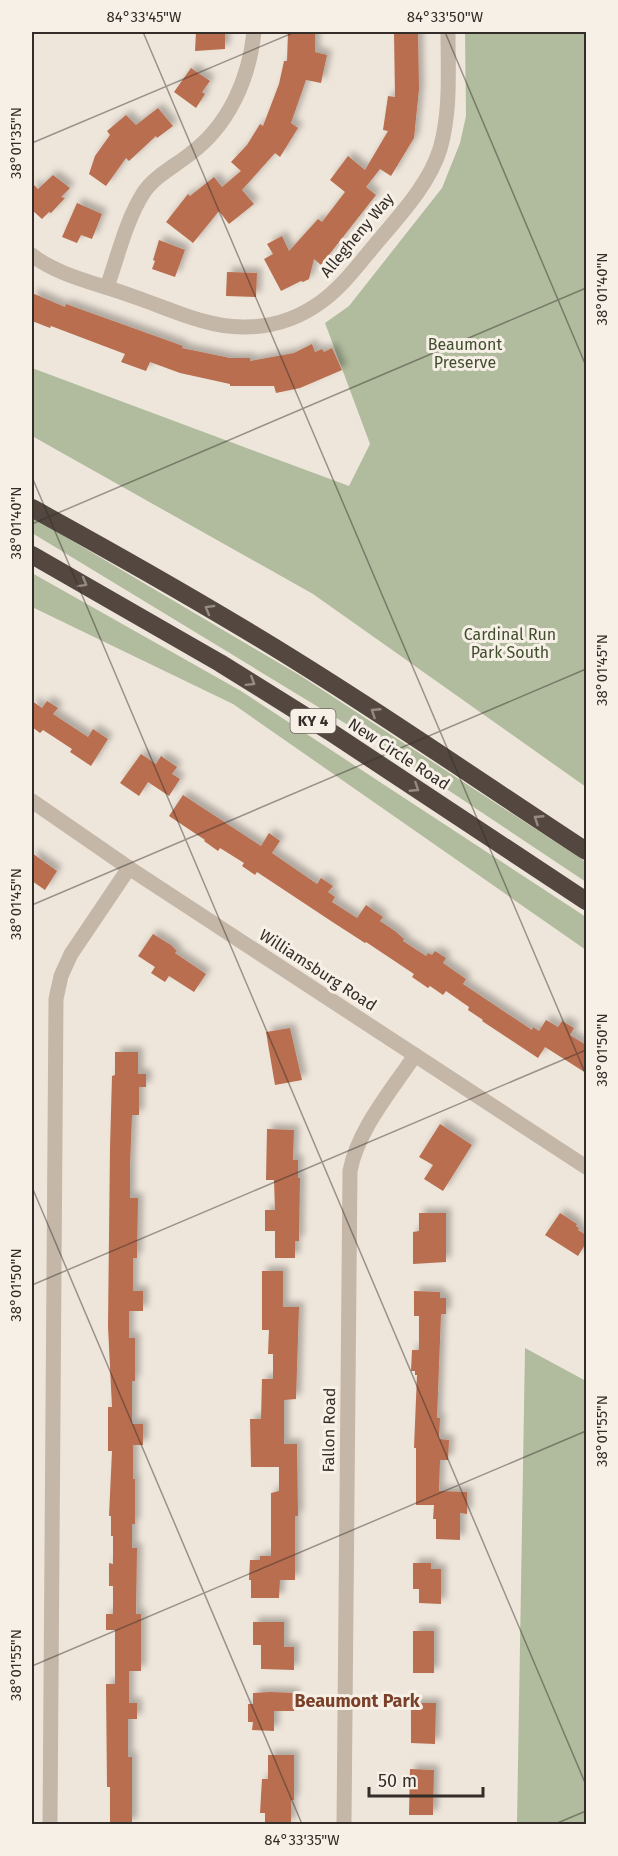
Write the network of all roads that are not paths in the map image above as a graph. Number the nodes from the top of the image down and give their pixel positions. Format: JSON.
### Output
{"nodes":[{"id":1,"x":255,"y":32,"type":"edge"},
{"id":2,"x":448,"y":32,"type":"edge"},
{"id":3,"x":32,"y":255,"type":"edge"},
{"id":4,"x":107,"y":287,"type":"junction"},
{"id":5,"x":32,"y":508,"type":"edge"},
{"id":6,"x":32,"y":555,"type":"edge"},
{"id":7,"x":32,"y":801,"type":"edge"},
{"id":8,"x":586,"y":851,"type":"edge"},
{"id":9,"x":129,"y":868,"type":"junction"},
{"id":10,"x":586,"y":901,"type":"edge"},
{"id":11,"x":415,"y":1055,"type":"junction"},
{"id":12,"x":586,"y":1167,"type":"edge"},
{"id":13,"x":50,"y":1824,"type":"edge"},
{"id":14,"x":344,"y":1824,"type":"edge"}],
"edges":[{"from":1,"to":4,"type":"street"},
{"from":2,"to":4,"type":"street","name":"Allegheny Way"},
{"from":3,"to":4,"type":"street","name":"Allegheny Way"},
{"from":8,"to":5,"type":"highway","name":"New Circle Road","number":"KY 4","one_way":true},
{"from":6,"to":10,"type":"highway","name":"New Circle Road","number":"KY 4","one_way":true},
{"from":7,"to":9,"type":"street","name":"Williamsburg Road"},
{"from":9,"to":11,"type":"street","name":"Williamsburg Road"},
{"from":9,"to":13,"type":"street"},
{"from":11,"to":12,"type":"street","name":"Williamsburg Road"},
{"from":11,"to":14,"type":"street","name":"Fallon Road"}]}
